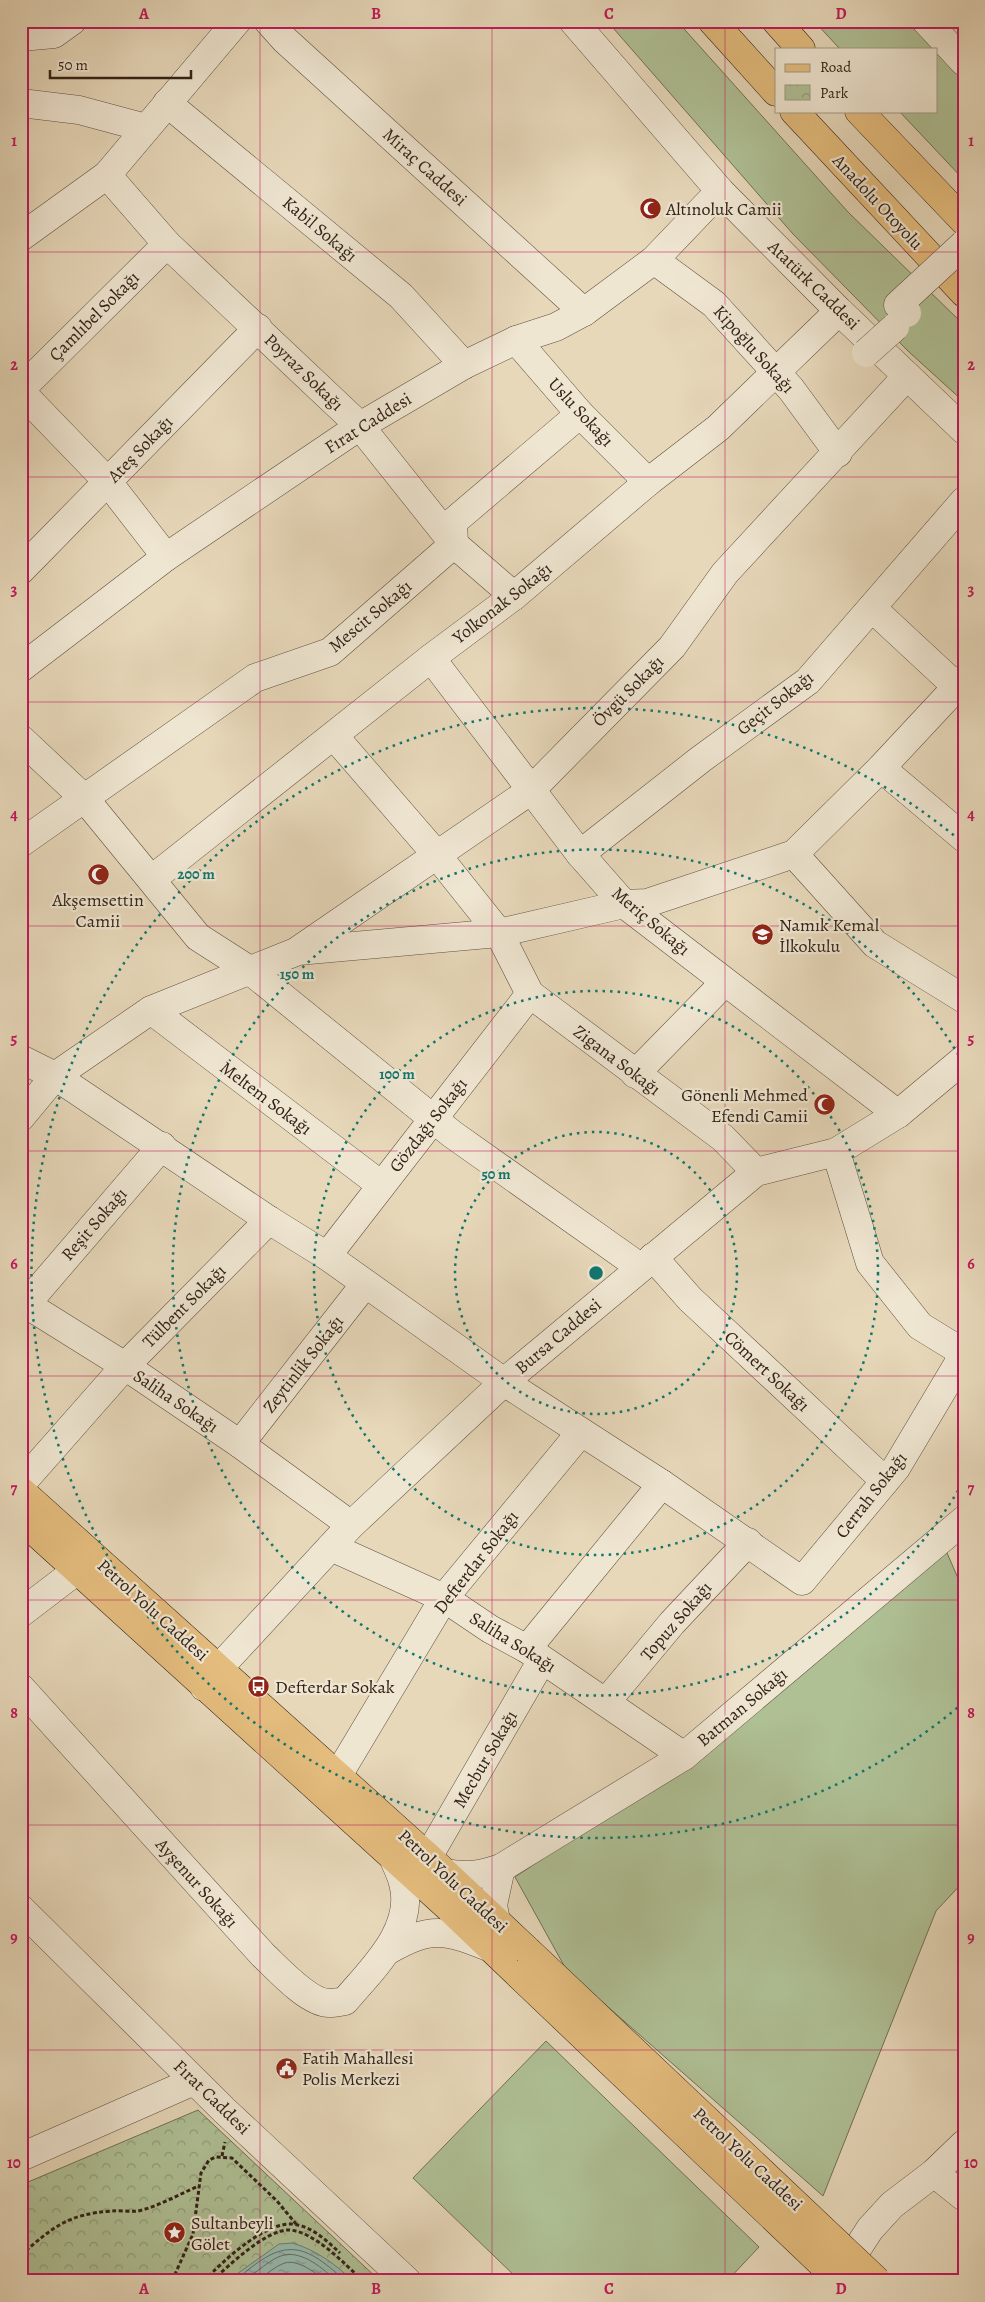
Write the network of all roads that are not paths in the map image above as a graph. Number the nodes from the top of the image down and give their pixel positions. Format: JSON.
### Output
{"nodes":[{"id":1,"x":72,"y":21,"type":"edge"},
{"id":2,"x":237,"y":21,"type":"edge"},
{"id":3,"x":268,"y":21,"type":"edge"},
{"id":4,"x":573,"y":21,"type":"edge"},
{"id":5,"x":712,"y":21,"type":"edge"},
{"id":6,"x":776,"y":21,"type":"edge"},
{"id":7,"x":926,"y":21,"type":"edge"},
{"id":8,"x":21,"y":37,"type":"edge"},
{"id":9,"x":800,"y":48,"type":"edge"},
{"id":10,"x":964,"y":62,"type":"edge"},
{"id":11,"x":775,"y":91,"type":"edge"},
{"id":12,"x":21,"y":103,"type":"edge"},
{"id":13,"x":167,"y":103,"type":"junction"},
{"id":14,"x":795,"y":112,"type":"edge"},
{"id":15,"x":861,"y":112,"type":"edge"},
{"id":16,"x":146,"y":128,"type":"junction"},
{"id":17,"x":107,"y":175,"type":"junction"},
{"id":18,"x":720,"y":191,"type":"junction"},
{"id":19,"x":964,"y":221,"type":"edge"},
{"id":20,"x":21,"y":237,"type":"edge"},
{"id":21,"x":167,"y":244,"type":"junction"},
{"id":22,"x":964,"y":244,"type":"edge"},
{"id":23,"x":654,"y":260,"type":"junction"},
{"id":24,"x":964,"y":293,"type":"edge"},
{"id":25,"x":839,"y":311,"type":"junction"},
{"id":26,"x":584,"y":312,"type":"junction"},
{"id":27,"x":258,"y":328,"type":"junction"},
{"id":28,"x":516,"y":340,"type":"junction"},
{"id":29,"x":866,"y":353,"type":"dead end"},
{"id":30,"x":464,"y":365,"type":"junction"},
{"id":31,"x":776,"y":371,"type":"junction"},
{"id":32,"x":907,"y":376,"type":"junction"},
{"id":33,"x":21,"y":391,"type":"edge"},
{"id":34,"x":580,"y":414,"type":"junction"},
{"id":35,"x":360,"y":426,"type":"junction"},
{"id":36,"x":964,"y":430,"type":"edge"},
{"id":37,"x":838,"y":454,"type":"junction"},
{"id":38,"x":108,"y":482,"type":"junction"},
{"id":39,"x":648,"y":482,"type":"junction"},
{"id":40,"x":964,"y":501,"type":"edge"},
{"id":41,"x":454,"y":544,"type":"junction"},
{"id":42,"x":166,"y":557,"type":"junction"},
{"id":43,"x":21,"y":570,"type":"edge"},
{"id":44,"x":514,"y":596,"type":"junction"},
{"id":45,"x":872,"y":608,"type":"junction"},
{"id":46,"x":431,"y":658,"type":"junction"},
{"id":47,"x":21,"y":668,"type":"edge"},
{"id":48,"x":960,"y":683,"type":"edge"},
{"id":49,"x":334,"y":736,"type":"junction"},
{"id":50,"x":21,"y":739,"type":"edge"},
{"id":51,"x":881,"y":768,"type":"junction"},
{"id":52,"x":530,"y":791,"type":"junction"},
{"id":53,"x":85,"y":799,"type":"junction"},
{"id":54,"x":964,"y":838,"type":"edge"},
{"id":55,"x":21,"y":843,"type":"edge"},
{"id":56,"x":436,"y":854,"type":"junction"},
{"id":57,"x":580,"y":854,"type":"junction"},
{"id":58,"x":794,"y":854,"type":"junction"},
{"id":59,"x":152,"y":879,"type":"junction"},
{"id":60,"x":624,"y":904,"type":"junction"},
{"id":61,"x":499,"y":933,"type":"junction"},
{"id":62,"x":298,"y":950,"type":"junction"},
{"id":63,"x":248,"y":969,"type":"junction"},
{"id":64,"x":726,"y":982,"type":"junction"},
{"id":65,"x":530,"y":994,"type":"junction"},
{"id":66,"x":964,"y":999,"type":"edge"},
{"id":67,"x":151,"y":1010,"type":"junction"},
{"id":68,"x":21,"y":1059,"type":"edge"},
{"id":69,"x":964,"y":1059,"type":"edge"},
{"id":70,"x":635,"y":1074,"type":"junction"},
{"id":71,"x":55,"y":1076,"type":"junction"},
{"id":72,"x":898,"y":1114,"type":"junction"},
{"id":73,"x":21,"y":1117,"type":"edge"},
{"id":74,"x":433,"y":1118,"type":"junction"},
{"id":75,"x":162,"y":1146,"type":"junction"},
{"id":76,"x":836,"y":1152,"type":"junction"},
{"id":77,"x":756,"y":1172,"type":"junction"},
{"id":78,"x":381,"y":1185,"type":"junction"},
{"id":79,"x":269,"y":1220,"type":"junction"},
{"id":80,"x":327,"y":1256,"type":"junction"},
{"id":81,"x":646,"y":1262,"type":"junction"},
{"id":82,"x":365,"y":1284,"type":"junction"},
{"id":83,"x":24,"y":1302,"type":"edge"},
{"id":84,"x":964,"y":1354,"type":"edge"},
{"id":85,"x":125,"y":1366,"type":"junction"},
{"id":86,"x":504,"y":1382,"type":"junction"},
{"id":87,"x":581,"y":1432,"type":"junction"},
{"id":88,"x":240,"y":1444,"type":"junction"},
{"id":89,"x":885,"y":1480,"type":"junction"},
{"id":90,"x":21,"y":1484,"type":"edge"},
{"id":91,"x":662,"y":1484,"type":"junction"},
{"id":92,"x":21,"y":1491,"type":"edge"},
{"id":93,"x":21,"y":1520,"type":"edge"},
{"id":94,"x":964,"y":1520,"type":"edge"},
{"id":95,"x":351,"y":1525,"type":"junction"},
{"id":96,"x":748,"y":1542,"type":"junction"},
{"id":97,"x":331,"y":1547,"type":"junction"},
{"id":98,"x":76,"y":1571,"type":"junction"},
{"id":99,"x":444,"y":1598,"type":"junction"},
{"id":100,"x":21,"y":1613,"type":"edge"},
{"id":101,"x":535,"y":1655,"type":"junction"},
{"id":102,"x":211,"y":1678,"type":"junction"},
{"id":103,"x":21,"y":1688,"type":"edge"},
{"id":104,"x":606,"y":1702,"type":"junction"},
{"id":105,"x":684,"y":1756,"type":"junction"},
{"id":106,"x":337,"y":1777,"type":"junction"},
{"id":107,"x":393,"y":1857,"type":"junction"},
{"id":108,"x":437,"y":1865,"type":"junction"},
{"id":109,"x":501,"y":1868,"type":"junction"},
{"id":110,"x":21,"y":1909,"type":"edge"},
{"id":111,"x":496,"y":1921,"type":"junction"},
{"id":112,"x":492,"y":1948,"type":"junction"},
{"id":113,"x":387,"y":1951,"type":"junction"},
{"id":114,"x":523,"y":1963,"type":"junction"},
{"id":115,"x":194,"y":2081,"type":"junction"},
{"id":116,"x":964,"y":2144,"type":"edge"},
{"id":117,"x":21,"y":2157,"type":"edge"},
{"id":118,"x":934,"y":2173,"type":"junction"},
{"id":119,"x":964,"y":2197,"type":"edge"},
{"id":120,"x":408,"y":2281,"type":"edge"},
{"id":121,"x":838,"y":2281,"type":"edge"},
{"id":122,"x":877,"y":2281,"type":"edge"}],
"edges":[{"from":1,"to":8,"type":"street"},
{"from":2,"to":13,"type":"street"},
{"from":3,"to":26,"type":"street","name":"Miraç Caddesi"},
{"from":4,"to":18,"type":"street","name":"Atatürk Caddesi"},
{"from":5,"to":11,"type":"main road"},
{"from":6,"to":9,"type":"main road"},
{"from":7,"to":10,"type":"street"},
{"from":12,"to":16,"type":"street"},
{"from":13,"to":16,"type":"street"},
{"from":13,"to":30,"type":"street","name":"Kabil Sokağı"},
{"from":14,"to":24,"type":"main road","name":"Anadolu Otoyolu"},
{"from":15,"to":19,"type":"main road"},
{"from":16,"to":17,"type":"street"},
{"from":17,"to":20,"type":"street"},
{"from":17,"to":21,"type":"street","name":"Poyraz Sokağı"},
{"from":18,"to":23,"type":"street","name":"Fırat Caddesi"},
{"from":18,"to":25,"type":"street","name":"Atatürk Caddesi"},
{"from":21,"to":27,"type":"street","name":"Poyraz Sokağı"},
{"from":21,"to":33,"type":"street","name":"Çamlıbel Sokağı"},
{"from":22,"to":29,"type":"street","bridge":true},
{"from":23,"to":26,"type":"street","name":"Fırat Caddesi"},
{"from":23,"to":31,"type":"street","name":"Kipoğlu Sokağı"},
{"from":25,"to":31,"type":"street","name":"Yolkonak Sokağı"},
{"from":25,"to":32,"type":"street","name":"Atatürk Caddesi"},
{"from":26,"to":28,"type":"street","name":"Fırat Caddesi"},
{"from":27,"to":35,"type":"street","name":"Poyraz Sokağı"},
{"from":27,"to":38,"type":"street","name":"Ateş Sokağı"},
{"from":28,"to":30,"type":"street","name":"Fırat Caddesi"},
{"from":28,"to":34,"type":"street","name":"Uslu Sokağı"},
{"from":30,"to":35,"type":"street","name":"Fırat Caddesi"},
{"from":31,"to":37,"type":"street","name":"Kipoğlu Sokağı"},
{"from":31,"to":39,"type":"street","name":"Yolkonak Sokağı"},
{"from":32,"to":36,"type":"street","name":"Atatürk Caddesi"},
{"from":32,"to":37,"type":"street","name":"Övgü Sokağı"},
{"from":33,"to":38,"type":"street"},
{"from":34,"to":39,"type":"street","name":"Uslu Sokağı"},
{"from":34,"to":41,"type":"street"},
{"from":35,"to":41,"type":"street","name":"Poyraz Sokağı"},
{"from":35,"to":42,"type":"street","name":"Fırat Caddesi"},
{"from":37,"to":52,"type":"street","name":"Övgü Sokağı"},
{"from":38,"to":42,"type":"street"},
{"from":38,"to":43,"type":"street","name":"Ateş Sokağı"},
{"from":39,"to":44,"type":"street","name":"Yolkonak Sokağı"},
{"from":40,"to":45,"type":"street","name":"Geçit Sokağı"},
{"from":41,"to":44,"type":"street","name":"Poyraz Sokağı"},
{"from":41,"to":53,"type":"street","name":"Mescit Sokağı"},
{"from":42,"to":47,"type":"street","name":"Fırat Caddesi"},
{"from":44,"to":46,"type":"street","name":"Yolkonak Sokağı"},
{"from":45,"to":48,"type":"street"},
{"from":45,"to":57,"type":"street","name":"Geçit Sokağı"},
{"from":46,"to":49,"type":"street","name":"Yolkonak Sokağı"},
{"from":46,"to":52,"type":"street","name":"Meriç Sokağı"},
{"from":48,"to":51,"type":"street"},
{"from":49,"to":56,"type":"street","name":"Zigana Sokağı"},
{"from":49,"to":59,"type":"street","name":"Yolkonak Sokağı"},
{"from":50,"to":53,"type":"street","name":"Cömert Sokağı"},
{"from":51,"to":54,"type":"street"},
{"from":51,"to":58,"type":"street"},
{"from":52,"to":56,"type":"street","name":"Övgü Sokağı"},
{"from":52,"to":57,"type":"street","name":"Meriç Sokağı"},
{"from":53,"to":55,"type":"street","name":"Mescit Sokağı"},
{"from":53,"to":59,"type":"street","name":"Cömert Sokağı"},
{"from":56,"to":61,"type":"street","name":"Zigana Sokağı"},
{"from":56,"to":62,"type":"street","name":"Övgü Sokağı"},
{"from":57,"to":60,"type":"street","name":"Meriç Sokağı"},
{"from":58,"to":60,"type":"street"},
{"from":58,"to":66,"type":"street"},
{"from":59,"to":63,"type":"street","name":"Cömert Sokağı"},
{"from":60,"to":61,"type":"street"},
{"from":60,"to":64,"type":"street","name":"Meriç Sokağı"},
{"from":61,"to":62,"type":"street"},
{"from":61,"to":65,"type":"street","name":"Zigana Sokağı"},
{"from":62,"to":63,"type":"street"},
{"from":63,"to":67,"type":"street"},
{"from":63,"to":74,"type":"street","name":"Cömert Sokağı"},
{"from":64,"to":70,"type":"street"},
{"from":64,"to":72,"type":"street","name":"Meriç Sokağı"},
{"from":65,"to":70,"type":"street","name":"Zigana Sokağı"},
{"from":65,"to":74,"type":"street","name":"Gözdağı Sokağı"},
{"from":67,"to":71,"type":"street"},
{"from":67,"to":78,"type":"street","name":"Meltem Sokağı"},
{"from":68,"to":71,"type":"street"},
{"from":69,"to":72,"type":"street","name":"Bursa Caddesi"},
{"from":70,"to":77,"type":"street","name":"Zigana Sokağı"},
{"from":71,"to":73,"type":"street"},
{"from":71,"to":75,"type":"street"},
{"from":72,"to":76,"type":"street","name":"Bursa Caddesi"},
{"from":74,"to":78,"type":"street","name":"Gözdağı Sokağı"},
{"from":74,"to":81,"type":"street","name":"Cömert Sokağı"},
{"from":75,"to":79,"type":"street"},
{"from":75,"to":83,"type":"street","name":"Reşit Sokağı"},
{"from":76,"to":77,"type":"street","name":"Bursa Caddesi"},
{"from":76,"to":84,"type":"street"},
{"from":77,"to":81,"type":"street","name":"Bursa Caddesi"},
{"from":78,"to":80,"type":"street","name":"Gözdağı Sokağı"},
{"from":79,"to":80,"type":"street"},
{"from":79,"to":85,"type":"street","name":"Tülbent Sokağı"},
{"from":80,"to":82,"type":"street"},
{"from":81,"to":86,"type":"street","name":"Bursa Caddesi"},
{"from":81,"to":89,"type":"street","name":"Cömert Sokağı"},
{"from":82,"to":86,"type":"street"},
{"from":82,"to":88,"type":"street","name":"Zeytinlik Sokağı"},
{"from":83,"to":85,"type":"street","name":"Saliha Sokağı"},
{"from":84,"to":89,"type":"street","name":"Cerrah Sokağı"},
{"from":85,"to":88,"type":"street","name":"Saliha Sokağı"},
{"from":85,"to":90,"type":"street","name":"Tülbent Sokağı"},
{"from":86,"to":87,"type":"street"},
{"from":86,"to":95,"type":"street","name":"Bursa Caddesi"},
{"from":87,"to":91,"type":"street"},
{"from":87,"to":99,"type":"street","name":"Defterdar Sokağı"},
{"from":88,"to":95,"type":"street","name":"Saliha Sokağı"},
{"from":89,"to":96,"type":"street","name":"Cerrah Sokağı"},
{"from":91,"to":96,"type":"street"},
{"from":91,"to":101,"type":"street","name":"Mecbur Sokağı"},
{"from":92,"to":102,"type":"main road","name":"Petrol Yolu Caddesi"},
{"from":93,"to":98,"type":"main road","name":"Petrol Yolu Caddesi"},
{"from":94,"to":105,"type":"street","name":"Batman Sokağı"},
{"from":95,"to":97,"type":"street","name":"Bursa Caddesi"},
{"from":96,"to":104,"type":"street","name":"Topuz Sokağı"},
{"from":97,"to":99,"type":"street","name":"Saliha Sokağı"},
{"from":97,"to":102,"type":"street","name":"Bursa Caddesi"},
{"from":98,"to":100,"type":"street"},
{"from":98,"to":102,"type":"main road","name":"Petrol Yolu Caddesi"},
{"from":99,"to":101,"type":"street","name":"Saliha Sokağı"},
{"from":99,"to":106,"type":"street","name":"Defterdar Sokağı"},
{"from":101,"to":104,"type":"street","name":"Saliha Sokağı"},
{"from":101,"to":108,"type":"street","name":"Mecbur Sokağı"},
{"from":102,"to":106,"type":"main road","name":"Petrol Yolu Caddesi"},
{"from":102,"to":107,"type":"main road","name":"Petrol Yolu Caddesi"},
{"from":103,"to":113,"type":"street","name":"Ayşenur Sokağı"},
{"from":104,"to":105,"type":"street","name":"Saliha Sokağı"},
{"from":105,"to":109,"type":"street","name":"Batman Sokağı"},
{"from":106,"to":108,"type":"main road","name":"Petrol Yolu Caddesi"},
{"from":107,"to":112,"type":"main road","name":"Petrol Yolu Caddesi"},
{"from":107,"to":113,"type":"street"},
{"from":108,"to":109,"type":"street","name":"Batman Sokağı"},
{"from":108,"to":111,"type":"main road","name":"Petrol Yolu Caddesi"},
{"from":109,"to":111,"type":"street"},
{"from":110,"to":115,"type":"street","name":"Fırat Caddesi"},
{"from":111,"to":114,"type":"main road","name":"Petrol Yolu Caddesi"},
{"from":112,"to":113,"type":"street"},
{"from":112,"to":114,"type":"main road","name":"Petrol Yolu Caddesi"},
{"from":114,"to":121,"type":"main road","name":"Petrol Yolu Caddesi","bridge":true},
{"from":114,"to":122,"type":"main road","name":"Petrol Yolu Caddesi","bridge":true},
{"from":115,"to":117,"type":"street"},
{"from":115,"to":120,"type":"street","name":"Fırat Caddesi"},
{"from":116,"to":118,"type":"street"},
{"from":118,"to":119,"type":"street"},
{"from":118,"to":121,"type":"street"}]}
